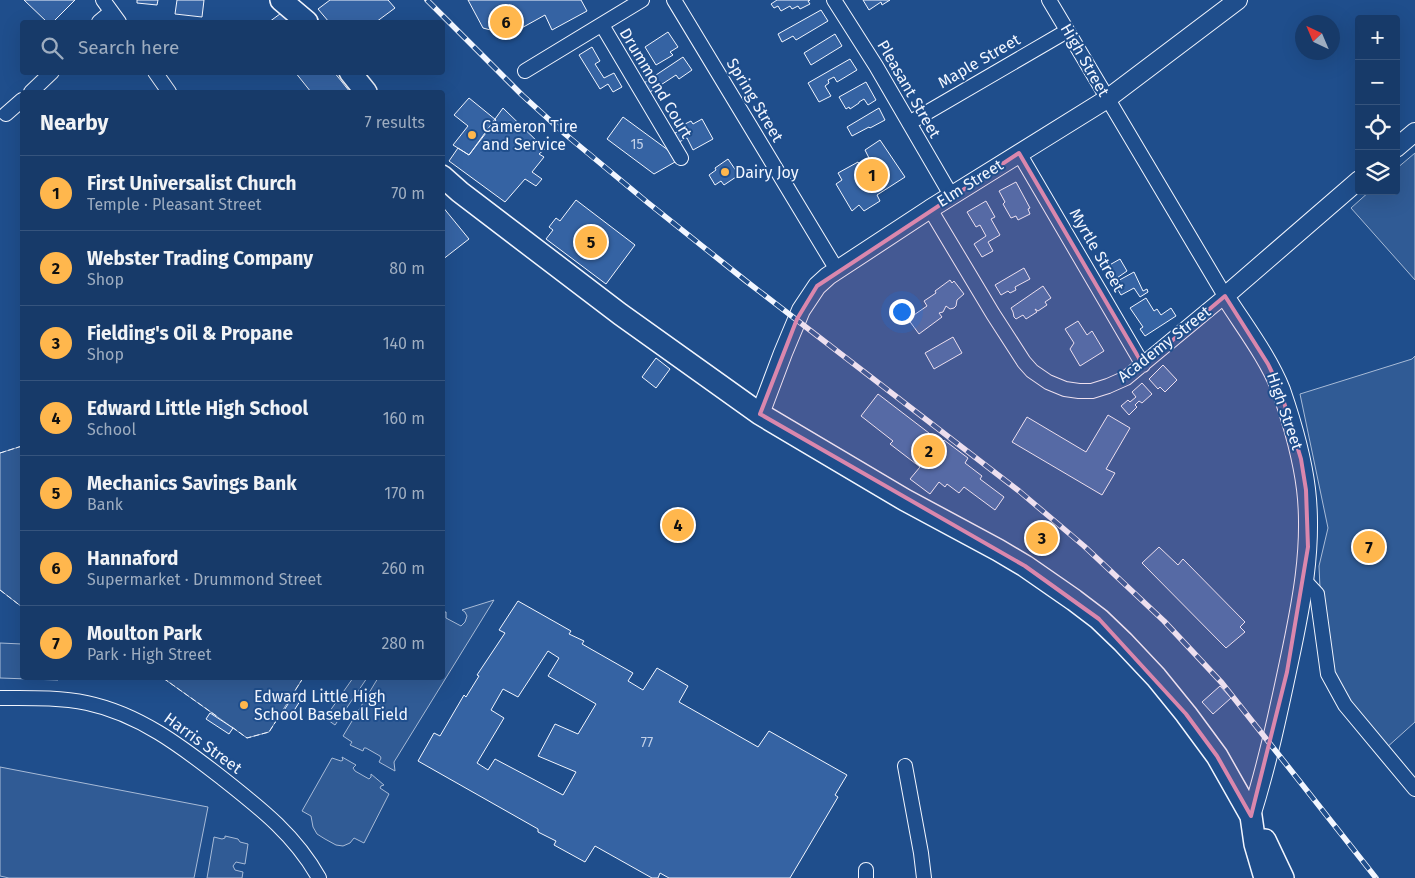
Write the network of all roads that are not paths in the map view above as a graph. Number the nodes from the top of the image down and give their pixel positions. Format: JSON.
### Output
{"nodes":[{"id":1,"x":103,"y":0,"type":"edge"},
{"id":2,"x":281,"y":0,"type":"edge"},
{"id":3,"x":300,"y":0,"type":"edge"},
{"id":4,"x":642,"y":0,"type":"edge"},
{"id":5,"x":674,"y":0,"type":"edge"},
{"id":6,"x":834,"y":0,"type":"edge"},
{"id":7,"x":1049,"y":0,"type":"edge"},
{"id":8,"x":1238,"y":0,"type":"edge"},
{"id":9,"x":115,"y":17,"type":"edge"},
{"id":10,"x":306,"y":20,"type":"edge"},
{"id":11,"x":307,"y":20,"type":"edge"},
{"id":12,"x":602,"y":25,"type":"junction"},
{"id":13,"x":1068,"y":31,"type":"junction"},
{"id":14,"x":525,"y":71,"type":"dead end"},
{"id":15,"x":49,"y":75,"type":"edge"},
{"id":16,"x":157,"y":75,"type":"edge"},
{"id":17,"x":352,"y":75,"type":"edge"},
{"id":18,"x":33,"y":90,"type":"edge"},
{"id":19,"x":168,"y":90,"type":"edge"},
{"id":20,"x":364,"y":90,"type":"edge"},
{"id":21,"x":1107,"y":99,"type":"junction"},
{"id":22,"x":20,"y":102,"type":"edge"},
{"id":23,"x":6,"y":114,"type":"dead end"},
{"id":24,"x":909,"y":123,"type":"junction"},
{"id":25,"x":1415,"y":132,"type":"edge"},
{"id":26,"x":1400,"y":145,"type":"edge"},
{"id":27,"x":1019,"y":153,"type":"junction"},
{"id":28,"x":681,"y":158,"type":"dead end"},
{"id":29,"x":445,"y":179,"type":"edge"},
{"id":30,"x":1355,"y":183,"type":"edge"},
{"id":31,"x":952,"y":196,"type":"junction"},
{"id":32,"x":930,"y":209,"type":"junction"},
{"id":33,"x":837,"y":270,"type":"junction"},
{"id":34,"x":1225,"y":296,"type":"junction"},
{"id":35,"x":1143,"y":365,"type":"junction"},
{"id":36,"x":760,"y":414,"type":"junction"},
{"id":37,"x":1304,"y":580,"type":"junction"},
{"id":38,"x":0,"y":698,"type":"edge"},
{"id":39,"x":905,"y":766,"type":"dead end"},
{"id":40,"x":1415,"y":789,"type":"edge"},
{"id":41,"x":1251,"y":816,"type":"junction"},
{"id":42,"x":320,"y":878,"type":"edge"},
{"id":43,"x":924,"y":878,"type":"edge"},
{"id":44,"x":1265,"y":878,"type":"edge"},
{"id":45,"x":1283,"y":878,"type":"edge"}],
"edges":[{"from":1,"to":9,"type":"street"},
{"from":2,"to":10,"type":"highway"},
{"from":3,"to":11,"type":"highway"},
{"from":4,"to":12,"type":"street"},
{"from":5,"to":33,"type":"street","name":"Spring Street"},
{"from":6,"to":24,"type":"street","name":"Pleasant Street"},
{"from":7,"to":13,"type":"street","name":"High Street"},
{"from":8,"to":21,"type":"main road","name":"Elm Street"},
{"from":12,"to":14,"type":"street"},
{"from":12,"to":28,"type":"street","name":"Drummond Court"},
{"from":13,"to":21,"type":"street","name":"High Street"},
{"from":13,"to":24,"type":"street","name":"Maple Street"},
{"from":15,"to":18,"type":"street"},
{"from":16,"to":19,"type":"street"},
{"from":17,"to":20,"type":"highway"},
{"from":21,"to":27,"type":"main road","name":"Elm Street"},
{"from":21,"to":34,"type":"street","name":"High Street"},
{"from":22,"to":23,"type":"street"},
{"from":24,"to":31,"type":"street","name":"Pleasant Street"},
{"from":25,"to":26,"type":"main road"},
{"from":27,"to":31,"type":"main road","name":"Elm Street"},
{"from":27,"to":35,"type":"street","name":"Myrtle Street"},
{"from":29,"to":36,"type":"highway"},
{"from":30,"to":34,"type":"main road","name":"Academy Street"},
{"from":31,"to":32,"type":"main road","name":"Elm Street"},
{"from":32,"to":33,"type":"main road","name":"Elm Street"},
{"from":32,"to":35,"type":"street","name":"Academy Street"},
{"from":33,"to":36,"type":"main road","name":"Elm Street"},
{"from":34,"to":35,"type":"street","name":"Academy Street"},
{"from":34,"to":37,"type":"main road","name":"High Street"},
{"from":36,"to":41,"type":"highway"},
{"from":37,"to":40,"type":"street"},
{"from":37,"to":41,"type":"main road","name":"High Street"},
{"from":38,"to":42,"type":"street","name":"Harris Street"},
{"from":39,"to":43,"type":"street"},
{"from":41,"to":44,"type":"highway"},
{"from":41,"to":45,"type":"highway"}]}
